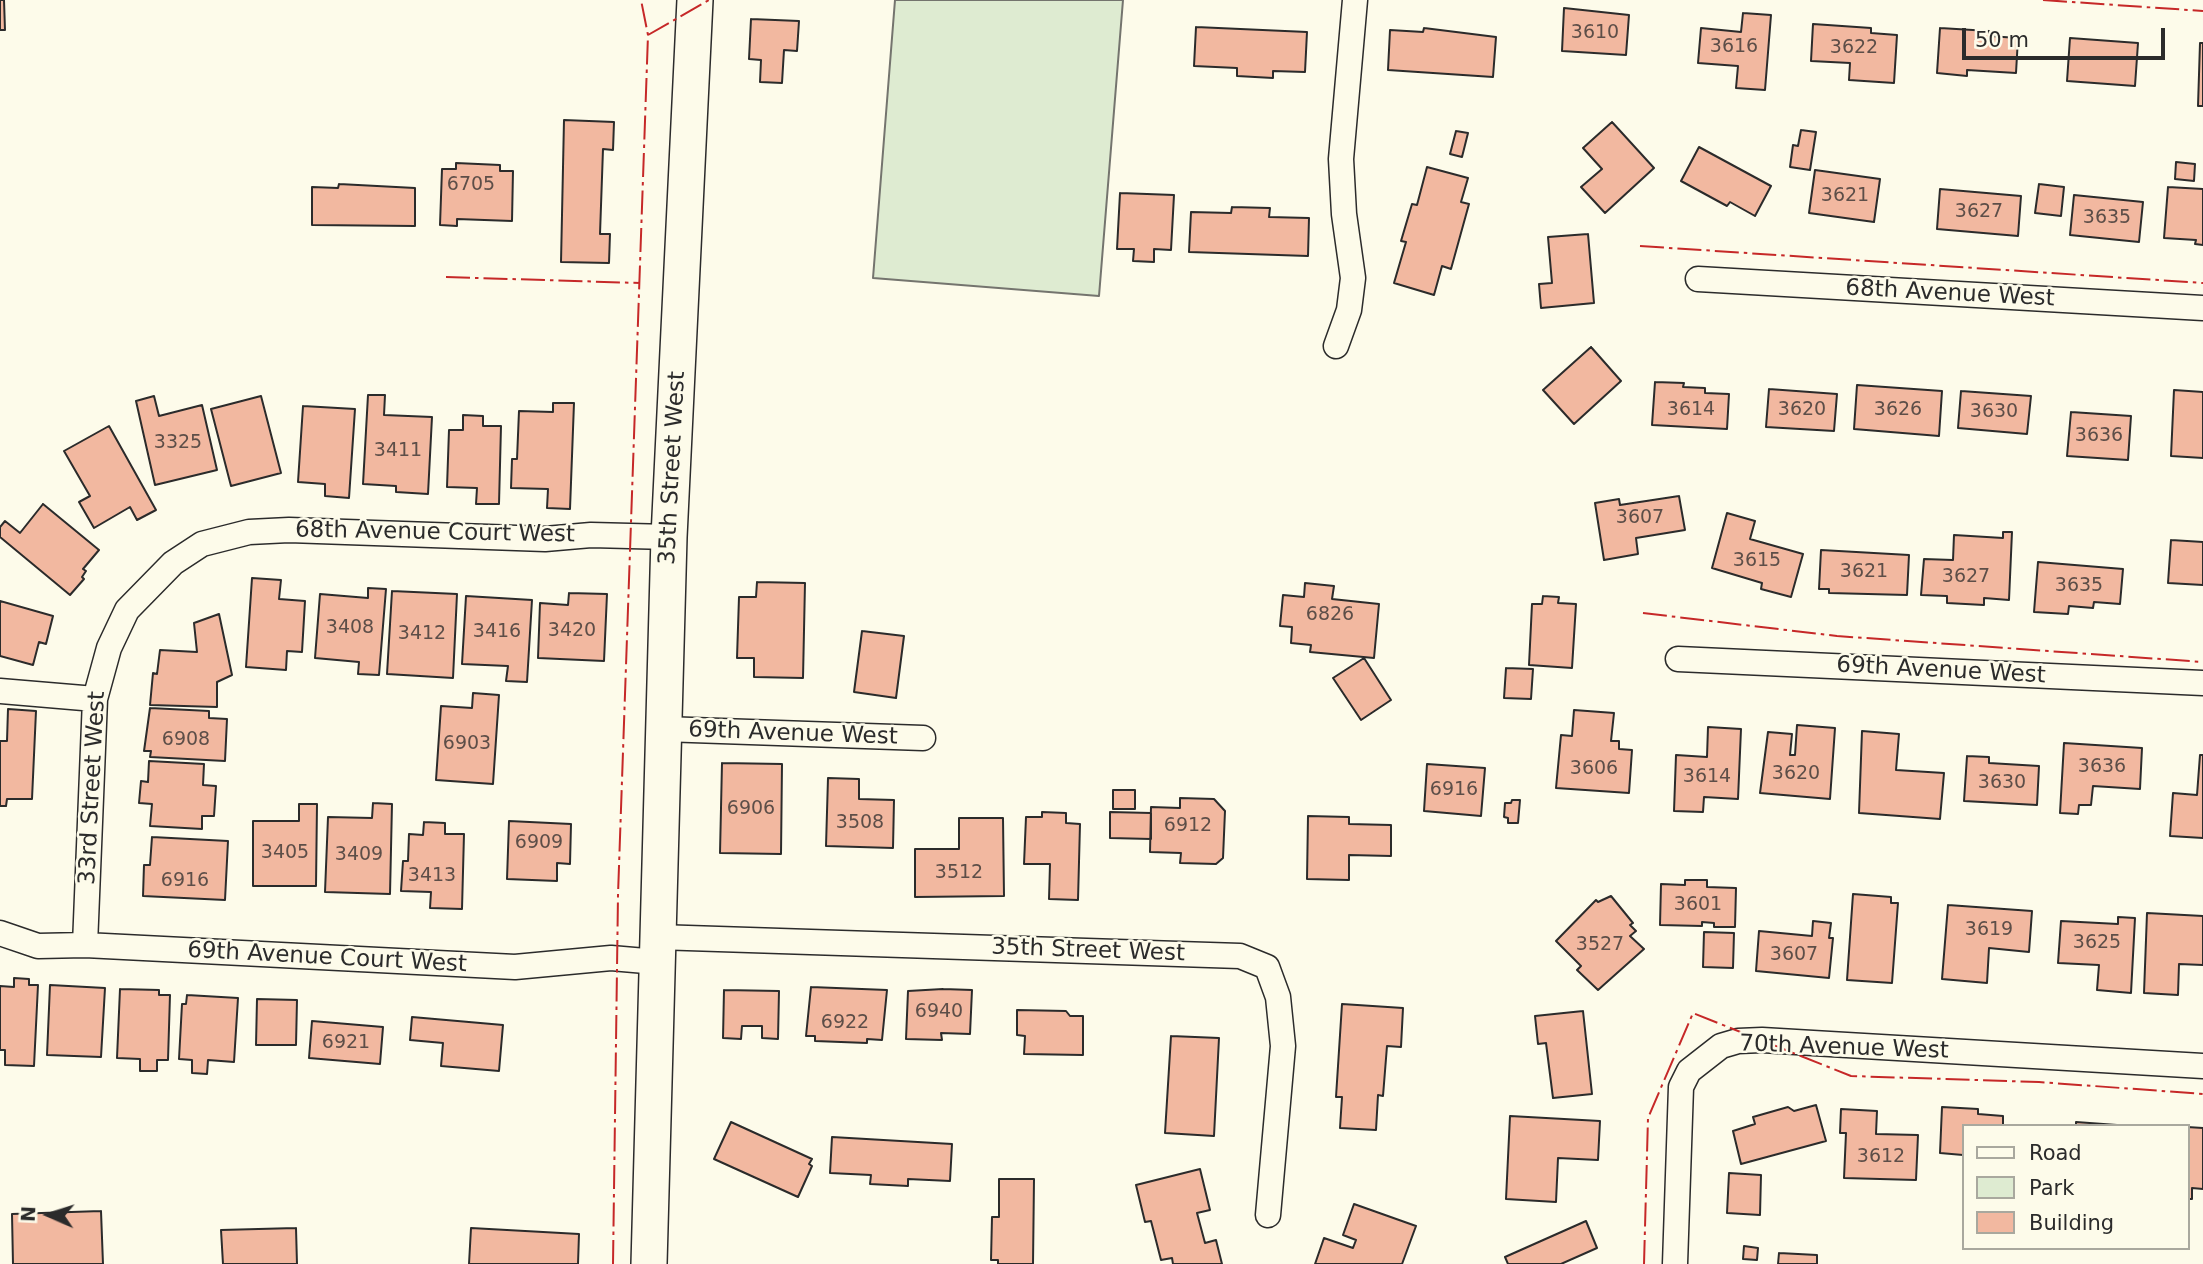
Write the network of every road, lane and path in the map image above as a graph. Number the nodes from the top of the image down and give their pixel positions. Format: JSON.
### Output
{"nodes":[{"id":1,"x":695,"y":0,"type":"edge"},
{"id":2,"x":1355,"y":0,"type":"edge"},
{"id":3,"x":1698,"y":279,"type":"dead end"},
{"id":4,"x":2203,"y":308,"type":"edge"},
{"id":5,"x":1336,"y":346,"type":"dead end"},
{"id":6,"x":669,"y":537,"type":"junction"},
{"id":7,"x":202,"y":544,"type":"joint"},
{"id":8,"x":1678,"y":659,"type":"dead end"},
{"id":9,"x":2203,"y":683,"type":"edge"},
{"id":10,"x":0,"y":691,"type":"edge"},
{"id":11,"x":95,"y":699,"type":"junction"},
{"id":12,"x":663,"y":729,"type":"junction"},
{"id":13,"x":923,"y":738,"type":"dead end"},
{"id":14,"x":0,"y":933,"type":"edge"},
{"id":15,"x":85,"y":945,"type":"junction"},
{"id":16,"x":657,"y":949,"type":"junction"},
{"id":17,"x":2203,"y":1066,"type":"edge"},
{"id":18,"x":1268,"y":1215,"type":"dead end"},
{"id":19,"x":649,"y":1264,"type":"edge"},
{"id":20,"x":1675,"y":1264,"type":"edge"}],
"edges":[{"from":1,"to":6,"type":"street","name":"35th Street West"},
{"from":2,"to":5,"type":"street"},
{"from":3,"to":4,"type":"street","name":"68th Avenue West"},
{"from":6,"to":7,"type":"street","name":"68th Avenue Court West"},
{"from":6,"to":12,"type":"street","name":"35th Street West"},
{"from":7,"to":11,"type":"street","name":"33rd Street West"},
{"from":8,"to":9,"type":"street","name":"69th Avenue West"},
{"from":10,"to":11,"type":"street"},
{"from":11,"to":15,"type":"street","name":"33rd Street West"},
{"from":12,"to":13,"type":"street","name":"69th Avenue West"},
{"from":12,"to":16,"type":"street","name":"35th Street West"},
{"from":14,"to":15,"type":"street","name":"69th Avenue Court West"},
{"from":15,"to":16,"type":"street","name":"69th Avenue Court West"},
{"from":16,"to":18,"type":"street","name":"35th Street West"},
{"from":16,"to":19,"type":"street","name":"35th Street West"},
{"from":17,"to":20,"type":"street","name":"70th Avenue West"}]}
